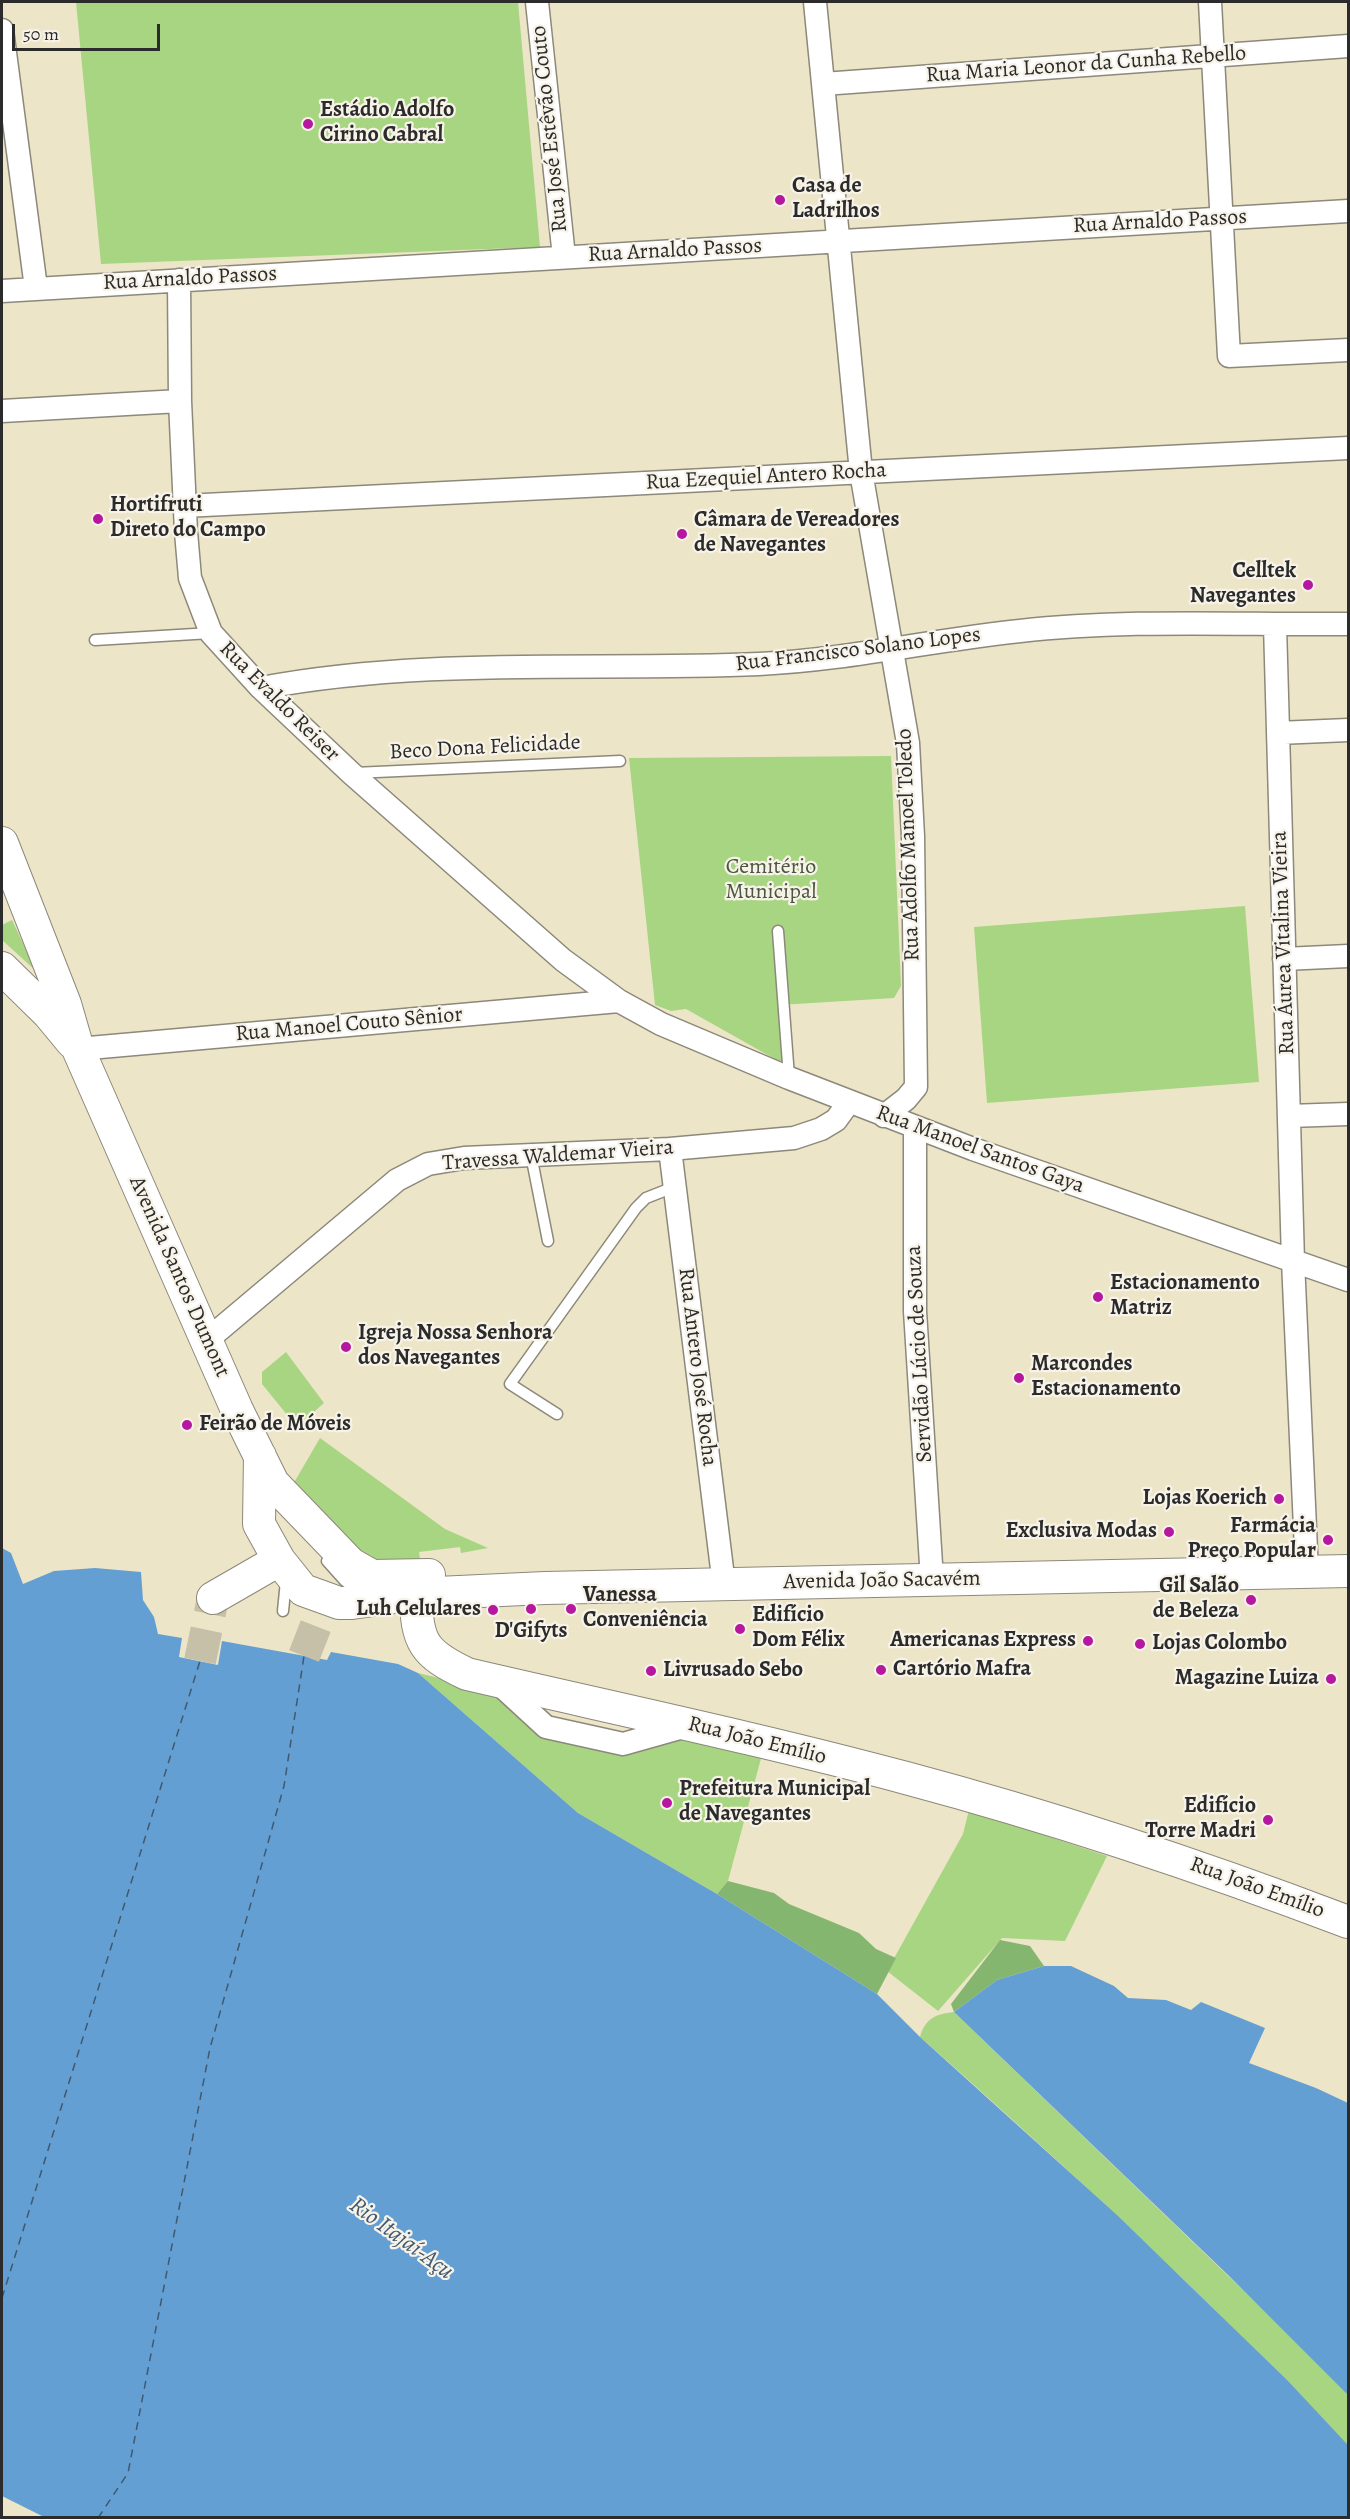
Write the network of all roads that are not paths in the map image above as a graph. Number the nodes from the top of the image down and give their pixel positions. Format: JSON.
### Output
{"nodes":[{"id":1,"x":537,"y":2,"type":"edge"},
{"id":2,"x":815,"y":2,"type":"edge"},
{"id":3,"x":1210,"y":2,"type":"edge"},
{"id":4,"x":2,"y":30,"type":"edge"},
{"id":5,"x":1348,"y":46,"type":"edge"},
{"id":6,"x":1213,"y":56,"type":"junction"},
{"id":7,"x":824,"y":84,"type":"junction"},
{"id":8,"x":1348,"y":211,"type":"edge"},
{"id":9,"x":1222,"y":219,"type":"junction"},
{"id":10,"x":838,"y":241,"type":"junction"},
{"id":11,"x":564,"y":257,"type":"junction"},
{"id":12,"x":179,"y":280,"type":"junction"},
{"id":13,"x":36,"y":288,"type":"junction"},
{"id":14,"x":2,"y":291,"type":"edge"},
{"id":15,"x":1348,"y":350,"type":"edge"},
{"id":16,"x":180,"y":401,"type":"junction"},
{"id":17,"x":2,"y":411,"type":"edge"},
{"id":18,"x":1348,"y":448,"type":"edge"},
{"id":19,"x":861,"y":472,"type":"junction"},
{"id":20,"x":184,"y":506,"type":"junction"},
{"id":21,"x":1348,"y":624,"type":"edge"},
{"id":22,"x":1275,"y":625,"type":"junction"},
{"id":23,"x":211,"y":633,"type":"junction"},
{"id":24,"x":95,"y":640,"type":"dead end"},
{"id":25,"x":892,"y":649,"type":"junction"},
{"id":26,"x":261,"y":688,"type":"junction"},
{"id":27,"x":1348,"y":730,"type":"edge"},
{"id":28,"x":1278,"y":733,"type":"junction"},
{"id":29,"x":620,"y":761,"type":"dead end"},
{"id":30,"x":351,"y":773,"type":"junction"},
{"id":31,"x":2,"y":843,"type":"edge"},
{"id":32,"x":13,"y":905,"type":"edge"},
{"id":33,"x":778,"y":931,"type":"dead end"},
{"id":34,"x":1348,"y":956,"type":"edge"},
{"id":35,"x":1284,"y":958,"type":"junction"},
{"id":36,"x":2,"y":968,"type":"edge"},
{"id":37,"x":619,"y":1001,"type":"junction"},
{"id":38,"x":78,"y":1049,"type":"junction"},
{"id":39,"x":789,"y":1078,"type":"junction"},
{"id":40,"x":849,"y":1102,"type":"junction"},
{"id":41,"x":1348,"y":1114,"type":"edge"},
{"id":42,"x":884,"y":1116,"type":"junction"},
{"id":43,"x":1289,"y":1116,"type":"junction"},
{"id":44,"x":915,"y":1127,"type":"junction"},
{"id":45,"x":670,"y":1149,"type":"junction"},
{"id":46,"x":531,"y":1155,"type":"junction"},
{"id":47,"x":674,"y":1187,"type":"junction"},
{"id":48,"x":548,"y":1241,"type":"dead end"},
{"id":49,"x":1293,"y":1261,"type":"junction"},
{"id":50,"x":1348,"y":1280,"type":"edge"},
{"id":51,"x":207,"y":1340,"type":"junction"},
{"id":52,"x":557,"y":1414,"type":"dead end"},
{"id":53,"x":266,"y":1470,"type":"junction"},
{"id":54,"x":286,"y":1515,"type":"dead end"},
{"id":55,"x":322,"y":1556,"type":"dead end"},
{"id":56,"x":283,"y":1566,"type":"junction"},
{"id":57,"x":1348,"y":1571,"type":"edge"},
{"id":58,"x":1307,"y":1572,"type":"junction"},
{"id":59,"x":932,"y":1580,"type":"junction"},
{"id":60,"x":724,"y":1585,"type":"junction"},
{"id":61,"x":475,"y":1591,"type":"junction"},
{"id":62,"x":416,"y":1594,"type":"junction"},
{"id":63,"x":213,"y":1598,"type":"dead end"},
{"id":64,"x":370,"y":1600,"type":"junction"},
{"id":65,"x":283,"y":1611,"type":"dead end"},
{"id":66,"x":1348,"y":1922,"type":"edge"}],
"edges":[{"from":1,"to":11,"type":"street","name":"Rua José Estêvão Couto"},
{"from":2,"to":7,"type":"street","name":"Rua Adolfo Manoel Toledo"},
{"from":3,"to":6,"type":"street"},
{"from":4,"to":13,"type":"street"},
{"from":5,"to":6,"type":"street","name":"Rua Maria Leonor da Cunha Rebello"},
{"from":6,"to":7,"type":"street","name":"Rua Maria Leonor da Cunha Rebello"},
{"from":6,"to":9,"type":"street"},
{"from":7,"to":10,"type":"street","name":"Rua Adolfo Manoel Toledo"},
{"from":8,"to":9,"type":"street","name":"Rua Arnaldo Passos"},
{"from":9,"to":10,"type":"street","name":"Rua Arnaldo Passos"},
{"from":9,"to":15,"type":"street"},
{"from":10,"to":11,"type":"street","name":"Rua Arnaldo Passos"},
{"from":10,"to":19,"type":"street","name":"Rua Adolfo Manoel Toledo"},
{"from":11,"to":12,"type":"street","name":"Rua Arnaldo Passos"},
{"from":12,"to":13,"type":"street","name":"Rua Arnaldo Passos"},
{"from":12,"to":16,"type":"street","name":"Rua Evaldo Reiser"},
{"from":13,"to":14,"type":"street","name":"Rua Arnaldo Passos"},
{"from":16,"to":17,"type":"street"},
{"from":16,"to":20,"type":"street","name":"Rua Evaldo Reiser"},
{"from":18,"to":19,"type":"street","name":"Rua Ezequiel Antero Rocha"},
{"from":19,"to":20,"type":"street","name":"Rua Ezequiel Antero Rocha"},
{"from":19,"to":25,"type":"street","name":"Rua Adolfo Manoel Toledo"},
{"from":20,"to":23,"type":"street","name":"Rua Evaldo Reiser"},
{"from":21,"to":22,"type":"street","name":"Rua Francisco Solano Lopes"},
{"from":22,"to":25,"type":"street","name":"Rua Francisco Solano Lopes"},
{"from":22,"to":28,"type":"street","name":"Rua Áurea Vitalina Vieira"},
{"from":23,"to":24,"type":"lane"},
{"from":23,"to":26,"type":"street","name":"Rua Evaldo Reiser"},
{"from":25,"to":26,"type":"street","name":"Rua Francisco Solano Lopes"},
{"from":25,"to":42,"type":"street","name":"Rua Adolfo Manoel Toledo"},
{"from":26,"to":30,"type":"street","name":"Rua Evaldo Reiser"},
{"from":27,"to":28,"type":"street"},
{"from":28,"to":35,"type":"street","name":"Rua Áurea Vitalina Vieira"},
{"from":29,"to":30,"type":"lane","name":"Beco Dona Felicidade"},
{"from":30,"to":37,"type":"street","name":"Rua Evaldo Reiser"},
{"from":31,"to":32,"type":"main road","name":"Avenida Santos Dumont"},
{"from":32,"to":38,"type":"main road","name":"Avenida Santos Dumont"},
{"from":33,"to":39,"type":"lane"},
{"from":34,"to":35,"type":"street"},
{"from":35,"to":43,"type":"street","name":"Rua Áurea Vitalina Vieira"},
{"from":36,"to":38,"type":"main road"},
{"from":37,"to":38,"type":"street","name":"Rua Manoel Couto Sênior"},
{"from":37,"to":39,"type":"street","name":"Rua Manoel Santos Gaya"},
{"from":38,"to":51,"type":"main road","name":"Avenida Santos Dumont"},
{"from":39,"to":40,"type":"street","name":"Rua Manoel Santos Gaya"},
{"from":40,"to":42,"type":"street","name":"Rua Manoel Santos Gaya"},
{"from":40,"to":45,"type":"street","name":"Travessa Waldemar Vieira"},
{"from":41,"to":43,"type":"street"},
{"from":42,"to":44,"type":"street","name":"Rua Manoel Santos Gaya"},
{"from":43,"to":49,"type":"street","name":"Rua Áurea Vitalina Vieira"},
{"from":44,"to":49,"type":"street","name":"Rua Manoel Santos Gaya"},
{"from":44,"to":59,"type":"street","name":"Servidão Lúcio de Souza"},
{"from":45,"to":46,"type":"street","name":"Travessa Waldemar Vieira"},
{"from":45,"to":47,"type":"street","name":"Rua Antero José Rocha"},
{"from":46,"to":48,"type":"lane"},
{"from":46,"to":51,"type":"street","name":"Travessa Waldemar Vieira"},
{"from":47,"to":52,"type":"lane"},
{"from":47,"to":60,"type":"street","name":"Rua Antero José Rocha"},
{"from":49,"to":50,"type":"street","name":"Rua Manoel Santos Gaya"},
{"from":49,"to":58,"type":"street","name":"Rua Áurea Vitalina Vieira"},
{"from":51,"to":53,"type":"main road","name":"Avenida Santos Dumont"},
{"from":53,"to":54,"type":"lane"},
{"from":53,"to":56,"type":"main road"},
{"from":53,"to":61,"type":"main road","name":"Avenida Santos Dumont"},
{"from":55,"to":64,"type":"lane"},
{"from":56,"to":63,"type":"main road"},
{"from":56,"to":64,"type":"main road","name":"Avenida João Sacavém"},
{"from":56,"to":65,"type":"lane"},
{"from":57,"to":58,"type":"main road","name":"Avenida João Sacavém"},
{"from":58,"to":59,"type":"main road","name":"Avenida João Sacavém"},
{"from":59,"to":60,"type":"main road","name":"Avenida João Sacavém"},
{"from":60,"to":61,"type":"main road","name":"Avenida João Sacavém"},
{"from":61,"to":62,"type":"main road","name":"Avenida João Sacavém"},
{"from":62,"to":64,"type":"main road","name":"Avenida João Sacavém"},
{"from":62,"to":66,"type":"main road","name":"Rua João Emílio"}]}
